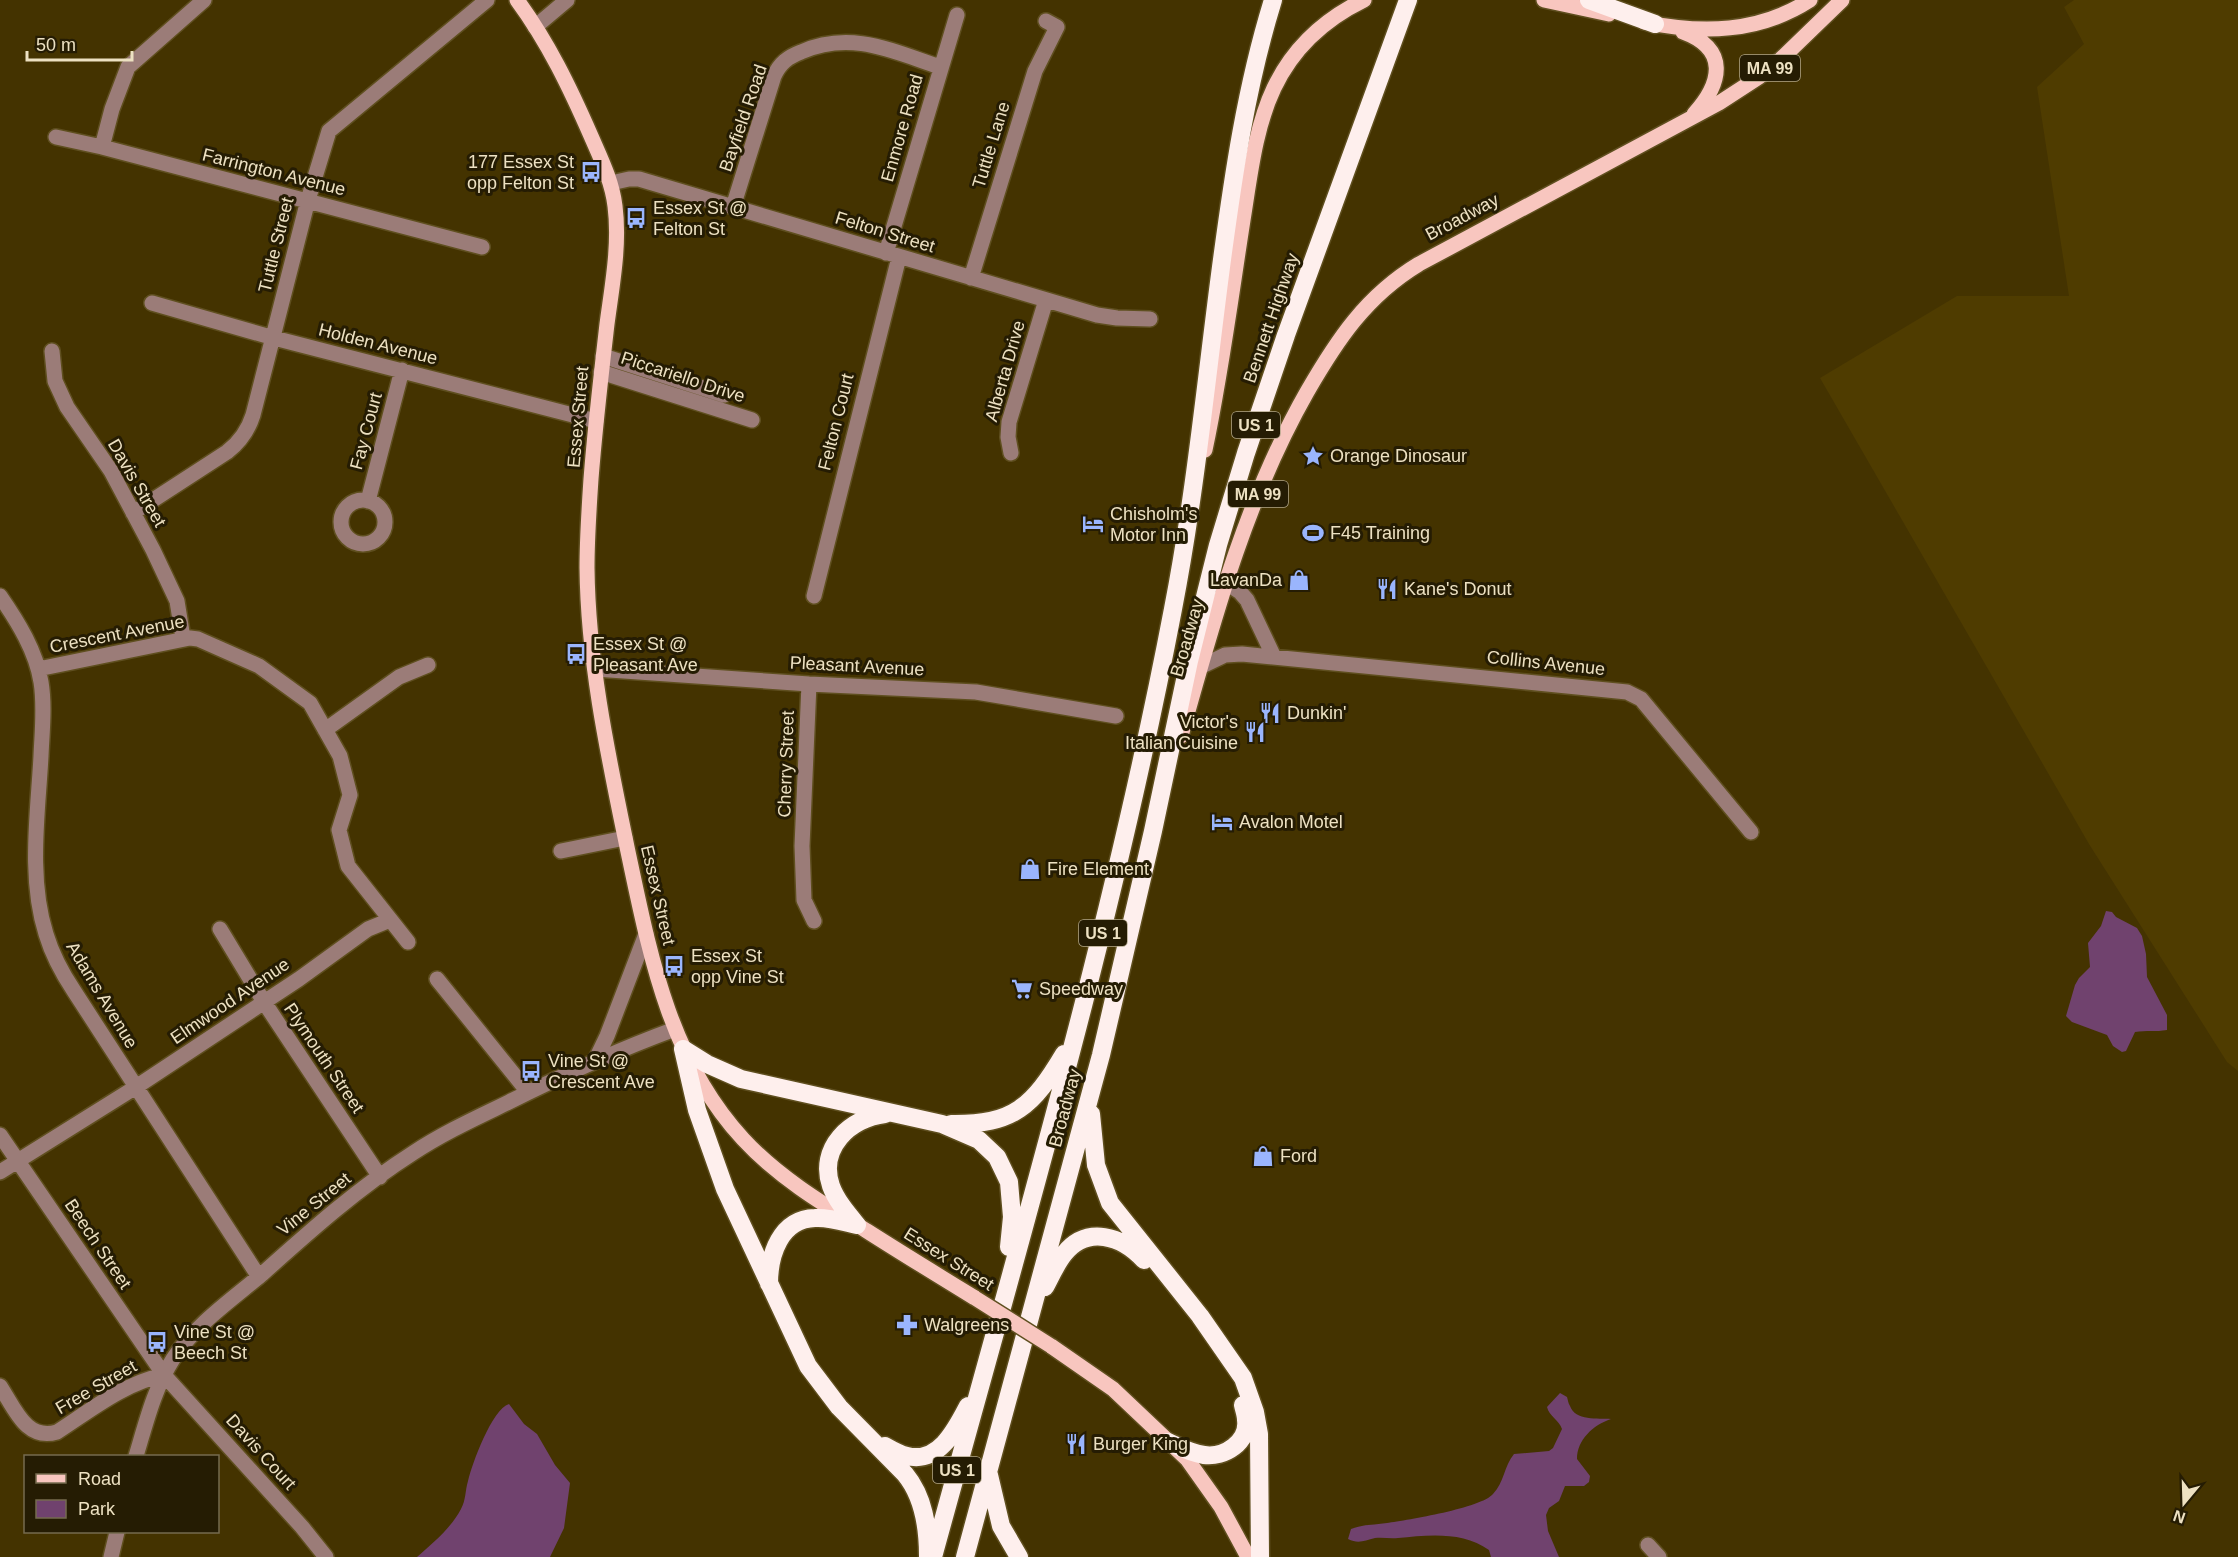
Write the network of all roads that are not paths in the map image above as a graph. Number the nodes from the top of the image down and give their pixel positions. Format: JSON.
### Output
{"nodes":[{"id":1,"x":204,"y":0,"type":"edge"},
{"id":2,"x":487,"y":0,"type":"edge"},
{"id":3,"x":517,"y":0,"type":"edge"},
{"id":4,"x":567,"y":0,"type":"edge"},
{"id":5,"x":1273,"y":0,"type":"edge"},
{"id":6,"x":1364,"y":0,"type":"edge"},
{"id":7,"x":1408,"y":0,"type":"edge"},
{"id":8,"x":1545,"y":0,"type":"edge"},
{"id":9,"x":1589,"y":0,"type":"edge"},
{"id":10,"x":1810,"y":0,"type":"edge"},
{"id":11,"x":1842,"y":0,"type":"edge"},
{"id":12,"x":957,"y":15,"type":"dead end"},
{"id":13,"x":1052,"y":24,"type":"dead end"},
{"id":14,"x":1655,"y":24,"type":"junction"},
{"id":15,"x":535,"y":27,"type":"junction"},
{"id":16,"x":940,"y":67,"type":"junction"},
{"id":17,"x":1686,"y":122,"type":"junction"},
{"id":18,"x":56,"y":137,"type":"dead end"},
{"id":19,"x":102,"y":147,"type":"junction"},
{"id":20,"x":610,"y":183,"type":"junction"},
{"id":21,"x":308,"y":200,"type":"junction"},
{"id":22,"x":733,"y":207,"type":"junction"},
{"id":23,"x":482,"y":247,"type":"dead end"},
{"id":24,"x":892,"y":255,"type":"junction"},
{"id":25,"x":970,"y":278,"type":"junction"},
{"id":26,"x":1046,"y":300,"type":"junction"},
{"id":27,"x":152,"y":303,"type":"dead end"},
{"id":28,"x":1150,"y":319,"type":"dead end"},
{"id":29,"x":273,"y":338,"type":"junction"},
{"id":30,"x":52,"y":351,"type":"dead end"},
{"id":31,"x":603,"y":356,"type":"junction"},
{"id":32,"x":402,"y":370,"type":"junction"},
{"id":33,"x":601,"y":372,"type":"junction"},
{"id":34,"x":724,"y":395,"type":"dead end"},
{"id":35,"x":752,"y":420,"type":"dead end"},
{"id":36,"x":596,"y":421,"type":"junction"},
{"id":37,"x":1011,"y":453,"type":"dead end"},
{"id":38,"x":368,"y":501,"type":"dead end"},
{"id":39,"x":133,"y":513,"type":"junction"},
{"id":40,"x":1182,"y":559,"type":"junction"},
{"id":41,"x":1226,"y":584,"type":"junction"},
{"id":42,"x":0,"y":596,"type":"edge"},
{"id":43,"x":814,"y":596,"type":"dead end"},
{"id":44,"x":183,"y":638,"type":"junction"},
{"id":45,"x":1274,"y":657,"type":"junction"},
{"id":46,"x":428,"y":665,"type":"dead end"},
{"id":47,"x":1200,"y":667,"type":"junction"},
{"id":48,"x":38,"y":669,"type":"junction"},
{"id":49,"x":595,"y":669,"type":"junction"},
{"id":50,"x":809,"y":684,"type":"junction"},
{"id":51,"x":1116,"y":716,"type":"dead end"},
{"id":52,"x":325,"y":730,"type":"junction"},
{"id":53,"x":1153,"y":831,"type":"junction"},
{"id":54,"x":1751,"y":831,"type":"dead end"},
{"id":55,"x":625,"y":838,"type":"junction"},
{"id":56,"x":561,"y":851,"type":"dead end"},
{"id":57,"x":390,"y":920,"type":"junction"},
{"id":58,"x":814,"y":921,"type":"dead end"},
{"id":59,"x":220,"y":929,"type":"dead end"},
{"id":60,"x":646,"y":934,"type":"junction"},
{"id":61,"x":408,"y":942,"type":"dead end"},
{"id":62,"x":437,"y":979,"type":"dead end"},
{"id":63,"x":264,"y":1002,"type":"junction"},
{"id":64,"x":675,"y":1029,"type":"junction"},
{"id":65,"x":1076,"y":1034,"type":"junction"},
{"id":66,"x":683,"y":1049,"type":"junction"},
{"id":67,"x":595,"y":1061,"type":"junction"},
{"id":68,"x":136,"y":1087,"type":"junction"},
{"id":69,"x":528,"y":1092,"type":"junction"},
{"id":70,"x":1090,"y":1098,"type":"junction"},
{"id":71,"x":889,"y":1113,"type":"junction"},
{"id":72,"x":942,"y":1124,"type":"junction"},
{"id":73,"x":0,"y":1135,"type":"edge"},
{"id":74,"x":18,"y":1160,"type":"junction"},
{"id":75,"x":0,"y":1172,"type":"edge"},
{"id":76,"x":380,"y":1177,"type":"junction"},
{"id":77,"x":857,"y":1225,"type":"junction"},
{"id":78,"x":259,"y":1276,"type":"junction"},
{"id":79,"x":769,"y":1284,"type":"junction"},
{"id":80,"x":1003,"y":1302,"type":"junction"},
{"id":81,"x":1030,"y":1315,"type":"junction"},
{"id":82,"x":164,"y":1375,"type":"junction"},
{"id":83,"x":981,"y":1383,"type":"junction"},
{"id":84,"x":0,"y":1386,"type":"edge"},
{"id":85,"x":873,"y":1441,"type":"junction"},
{"id":86,"x":1168,"y":1442,"type":"junction"},
{"id":87,"x":136,"y":1455,"type":"edge"},
{"id":88,"x":988,"y":1472,"type":"junction"},
{"id":89,"x":117,"y":1533,"type":"edge"},
{"id":90,"x":1648,"y":1545,"type":"dead end"},
{"id":91,"x":111,"y":1557,"type":"edge"},
{"id":92,"x":326,"y":1557,"type":"edge"},
{"id":93,"x":928,"y":1557,"type":"edge"},
{"id":94,"x":933,"y":1557,"type":"edge"},
{"id":95,"x":965,"y":1557,"type":"edge"},
{"id":96,"x":1019,"y":1557,"type":"edge"},
{"id":97,"x":1248,"y":1557,"type":"edge"},
{"id":98,"x":1260,"y":1557,"type":"edge"},
{"id":99,"x":1659,"y":1557,"type":"edge"}],
"edges":[{"from":1,"to":19,"type":"street"},
{"from":2,"to":21,"type":"street","name":"Tuttle Street"},
{"from":3,"to":15,"type":"main road","name":"Essex Street"},
{"from":4,"to":15,"type":"street"},
{"from":5,"to":40,"type":"highway","number":"US 1"},
{"from":6,"to":40,"type":"main road","name":"Broadway"},
{"from":7,"to":53,"type":"highway","name":"Bennett Highway","number":"US 1"},
{"from":8,"to":14,"type":"main road"},
{"from":9,"to":14,"type":"highway"},
{"from":10,"to":14,"type":"main road"},
{"from":11,"to":17,"type":"main road","name":"Broadway","number":"MA 99"},
{"from":12,"to":16,"type":"street","name":"Enmore Road"},
{"from":13,"to":25,"type":"street","name":"Tuttle Lane"},
{"from":14,"to":17,"type":"main road"},
{"from":15,"to":20,"type":"main road","name":"Essex Street"},
{"from":16,"to":22,"type":"street","name":"Bayfield Road"},
{"from":16,"to":24,"type":"street","name":"Enmore Road"},
{"from":17,"to":41,"type":"main road","name":"Broadway","number":"MA 99"},
{"from":18,"to":19,"type":"street","name":"Farrington Avenue"},
{"from":19,"to":21,"type":"street","name":"Farrington Avenue"},
{"from":20,"to":22,"type":"street","name":"Felton Street"},
{"from":20,"to":31,"type":"main road","name":"Essex Street"},
{"from":21,"to":23,"type":"street","name":"Farrington Avenue"},
{"from":21,"to":29,"type":"street","name":"Tuttle Street"},
{"from":22,"to":24,"type":"street","name":"Felton Street"},
{"from":24,"to":25,"type":"street","name":"Felton Street"},
{"from":24,"to":43,"type":"street","name":"Felton Court"},
{"from":25,"to":26,"type":"street","name":"Felton Street"},
{"from":26,"to":28,"type":"street","name":"Felton Street"},
{"from":26,"to":37,"type":"street","name":"Alberta Drive"},
{"from":27,"to":29,"type":"street","name":"Holden Avenue"},
{"from":29,"to":32,"type":"street","name":"Holden Avenue"},
{"from":29,"to":39,"type":"street","name":"Tuttle Street"},
{"from":30,"to":39,"type":"street","name":"Davis Street"},
{"from":31,"to":33,"type":"main road","name":"Essex Street"},
{"from":31,"to":34,"type":"street"},
{"from":32,"to":36,"type":"street","name":"Holden Avenue"},
{"from":32,"to":38,"type":"street","name":"Fay Court"},
{"from":33,"to":35,"type":"street","name":"Piccariello Drive"},
{"from":33,"to":36,"type":"main road","name":"Essex Street"},
{"from":36,"to":49,"type":"main road","name":"Essex Street"},
{"from":39,"to":44,"type":"street","name":"Davis Street"},
{"from":40,"to":65,"type":"highway","name":"Broadway","number":"US 1"},
{"from":41,"to":45,"type":"street"},
{"from":41,"to":47,"type":"main road","name":"Broadway","number":"MA 99"},
{"from":42,"to":48,"type":"street","name":"Adams Avenue"},
{"from":44,"to":48,"type":"street","name":"Crescent Avenue"},
{"from":44,"to":52,"type":"street","name":"Crescent Avenue"},
{"from":45,"to":47,"type":"street","name":"Collins Avenue"},
{"from":45,"to":54,"type":"street","name":"Collins Avenue"},
{"from":46,"to":52,"type":"street"},
{"from":47,"to":53,"type":"main road","name":"Broadway","number":"MA 99"},
{"from":48,"to":68,"type":"street","name":"Adams Avenue"},
{"from":49,"to":50,"type":"street","name":"Pleasant Avenue"},
{"from":49,"to":55,"type":"main road","name":"Essex Street"},
{"from":50,"to":51,"type":"street","name":"Pleasant Avenue"},
{"from":50,"to":58,"type":"street","name":"Cherry Street"},
{"from":52,"to":57,"type":"street","name":"Crescent Avenue"},
{"from":53,"to":70,"type":"highway","name":"Broadway","number":"US 1"},
{"from":55,"to":56,"type":"street"},
{"from":55,"to":60,"type":"main road","name":"Essex Street"},
{"from":57,"to":61,"type":"street","name":"Crescent Avenue"},
{"from":57,"to":63,"type":"street","name":"Elmwood Avenue"},
{"from":59,"to":63,"type":"street","name":"Plymouth Street"},
{"from":60,"to":64,"type":"main road","name":"Essex Street"},
{"from":60,"to":67,"type":"street"},
{"from":62,"to":69,"type":"street"},
{"from":63,"to":68,"type":"street","name":"Elmwood Avenue"},
{"from":63,"to":76,"type":"street","name":"Plymouth Street"},
{"from":64,"to":66,"type":"main road","name":"Essex Street"},
{"from":64,"to":67,"type":"street","name":"Vine Street"},
{"from":65,"to":72,"type":"highway"},
{"from":65,"to":80,"type":"highway","name":"Broadway","number":"US 1"},
{"from":66,"to":71,"type":"highway"},
{"from":66,"to":77,"type":"main road","name":"Essex Street"},
{"from":66,"to":79,"type":"highway"},
{"from":67,"to":69,"type":"street","name":"Vine Street"},
{"from":68,"to":74,"type":"street","name":"Elmwood Avenue"},
{"from":68,"to":78,"type":"street","name":"Adams Avenue"},
{"from":69,"to":76,"type":"street","name":"Vine Street"},
{"from":70,"to":81,"type":"highway","name":"Broadway","number":"US 1"},
{"from":70,"to":98,"type":"highway"},
{"from":71,"to":72,"type":"highway"},
{"from":71,"to":77,"type":"highway"},
{"from":72,"to":80,"type":"highway"},
{"from":73,"to":74,"type":"street","name":"Beech Street"},
{"from":74,"to":75,"type":"street","name":"Elmwood Avenue"},
{"from":74,"to":82,"type":"street","name":"Beech Street"},
{"from":76,"to":78,"type":"street","name":"Vine Street"},
{"from":77,"to":79,"type":"highway"},
{"from":77,"to":86,"type":"main road","name":"Essex Street","bridge":true},
{"from":78,"to":82,"type":"street","name":"Vine Street"},
{"from":79,"to":85,"type":"highway"},
{"from":80,"to":83,"type":"highway","name":"Broadway","number":"US 1"},
{"from":81,"to":86,"type":"highway"},
{"from":81,"to":88,"type":"highway","name":"Broadway","number":"US 1"},
{"from":82,"to":84,"type":"street","name":"Free Street"},
{"from":82,"to":87,"type":"street","name":"Vine Street"},
{"from":82,"to":92,"type":"street","name":"Davis Court"},
{"from":83,"to":85,"type":"highway"},
{"from":83,"to":94,"type":"highway","name":"Broadway","number":"US 1"},
{"from":85,"to":93,"type":"highway"},
{"from":86,"to":97,"type":"main road","name":"Essex Street"},
{"from":88,"to":95,"type":"highway","name":"Broadway","number":"US 1"},
{"from":88,"to":96,"type":"highway"},
{"from":89,"to":91,"type":"street"},
{"from":90,"to":99,"type":"street"}]}
